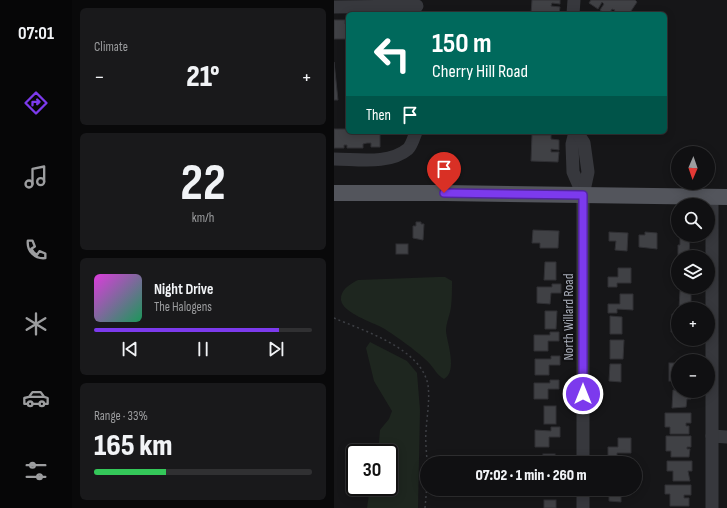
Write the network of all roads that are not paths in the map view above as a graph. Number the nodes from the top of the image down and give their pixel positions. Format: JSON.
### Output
{"nodes":[{"id":1,"x":574,"y":0,"type":"edge"},
{"id":2,"x":334,"y":7,"type":"edge"},
{"id":3,"x":417,"y":7,"type":"edge"},
{"id":4,"x":573,"y":12,"type":"edge"},
{"id":5,"x":415,"y":134,"type":"edge"},
{"id":6,"x":577,"y":134,"type":"edge"},
{"id":7,"x":334,"y":159,"type":"edge"},
{"id":8,"x":334,"y":193,"type":"edge"},
{"id":9,"x":583,"y":195,"type":"junction"},
{"id":10,"x":720,"y":196,"type":"edge"},
{"id":11,"x":712,"y":436,"type":"junction"},
{"id":12,"x":727,"y":437,"type":"edge"},
{"id":13,"x":583,"y":456,"type":"edge"},
{"id":14,"x":583,"y":496,"type":"edge"},
{"id":15,"x":583,"y":508,"type":"edge"},
{"id":16,"x":712,"y":508,"type":"edge"}],
"edges":[{"from":1,"to":4,"type":"street"},
{"from":2,"to":3,"type":"street"},
{"from":5,"to":7,"type":"street"},
{"from":6,"to":9,"type":"street","name":"North Willard Road"},
{"from":8,"to":9,"type":"main road"},
{"from":9,"to":10,"type":"main road"},
{"from":9,"to":13,"type":"street","name":"North Willard Road"},
{"from":10,"to":11,"type":"street"},
{"from":11,"to":12,"type":"street"},
{"from":11,"to":16,"type":"street"},
{"from":14,"to":15,"type":"street"}]}
